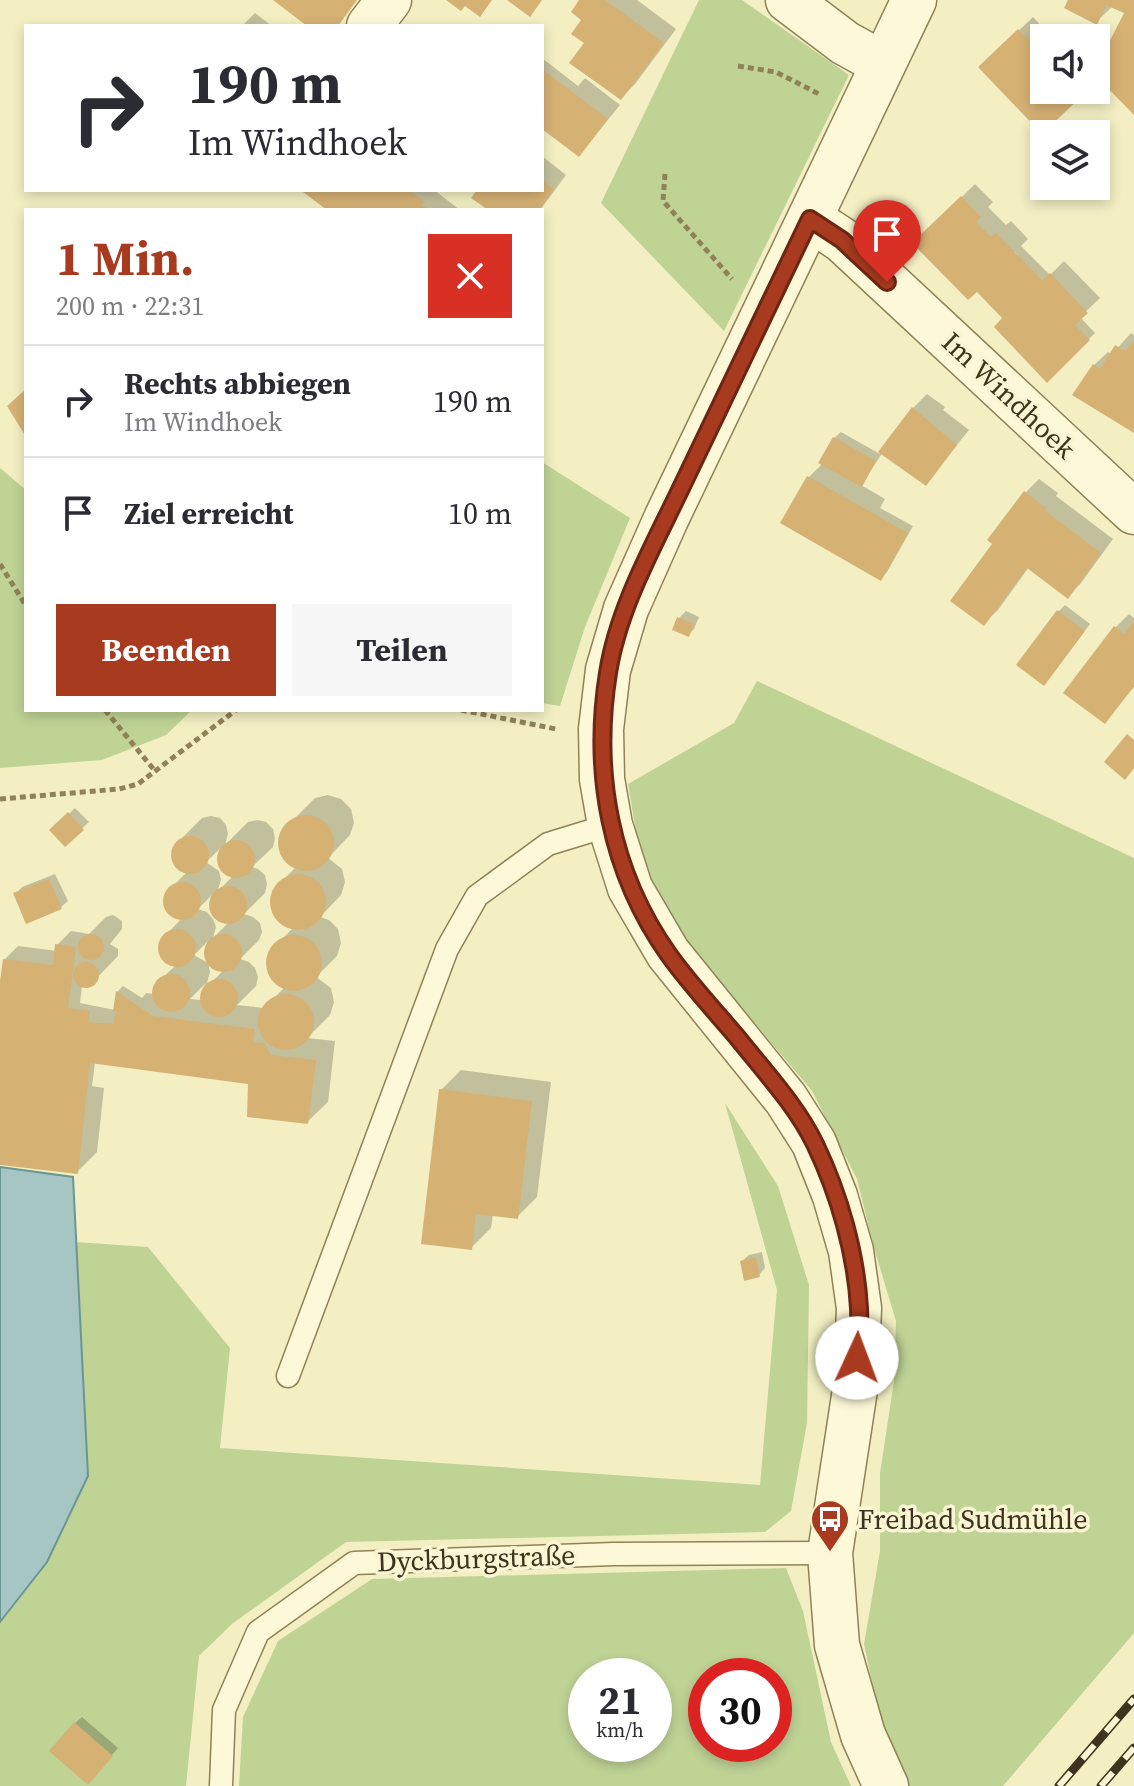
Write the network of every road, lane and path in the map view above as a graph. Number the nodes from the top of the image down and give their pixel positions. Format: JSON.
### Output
{"nodes":[{"id":1,"x":389,"y":0,"type":"edge"},
{"id":2,"x":788,"y":0,"type":"edge"},
{"id":3,"x":914,"y":0,"type":"edge"},
{"id":4,"x":371,"y":24,"type":"edge"},
{"id":5,"x":883,"y":64,"type":"junction"},
{"id":6,"x":738,"y":66,"type":"dead end"},
{"id":7,"x":820,"y":94,"type":"dead end"},
{"id":8,"x":665,"y":174,"type":"dead end"},
{"id":9,"x":810,"y":219,"type":"junction"},
{"id":10,"x":732,"y":280,"type":"dead end"},
{"id":11,"x":1134,"y":512,"type":"edge"},
{"id":12,"x":0,"y":564,"type":"edge"},
{"id":13,"x":24,"y":603,"type":"edge"},
{"id":14,"x":107,"y":712,"type":"edge"},
{"id":15,"x":233,"y":712,"type":"edge"},
{"id":16,"x":471,"y":712,"type":"edge"},
{"id":17,"x":601,"y":729,"type":"junction"},
{"id":18,"x":155,"y":771,"type":"junction"},
{"id":19,"x":0,"y":799,"type":"edge"},
{"id":20,"x":610,"y":825,"type":"junction"},
{"id":21,"x":288,"y":1376,"type":"dead end"},
{"id":22,"x":830,"y":1553,"type":"junction"},
{"id":23,"x":221,"y":1786,"type":"edge"},
{"id":24,"x":886,"y":1786,"type":"edge"}],
"edges":[{"from":1,"to":4,"type":"street"},
{"from":2,"to":5,"type":"street"},
{"from":3,"to":5,"type":"street"},
{"from":5,"to":9,"type":"street"},
{"from":6,"to":7,"type":"path"},
{"from":8,"to":10,"type":"path"},
{"from":9,"to":11,"type":"street","name":"Im Windhoek"},
{"from":9,"to":17,"type":"street"},
{"from":12,"to":13,"type":"path"},
{"from":14,"to":18,"type":"path"},
{"from":15,"to":18,"type":"path"},
{"from":16,"to":17,"type":"path"},
{"from":17,"to":20,"type":"street"},
{"from":18,"to":19,"type":"path"},
{"from":20,"to":21,"type":"lane"},
{"from":20,"to":22,"type":"street"},
{"from":22,"to":23,"type":"lane","name":"Dyckburgstraße"},
{"from":22,"to":24,"type":"street"}]}
